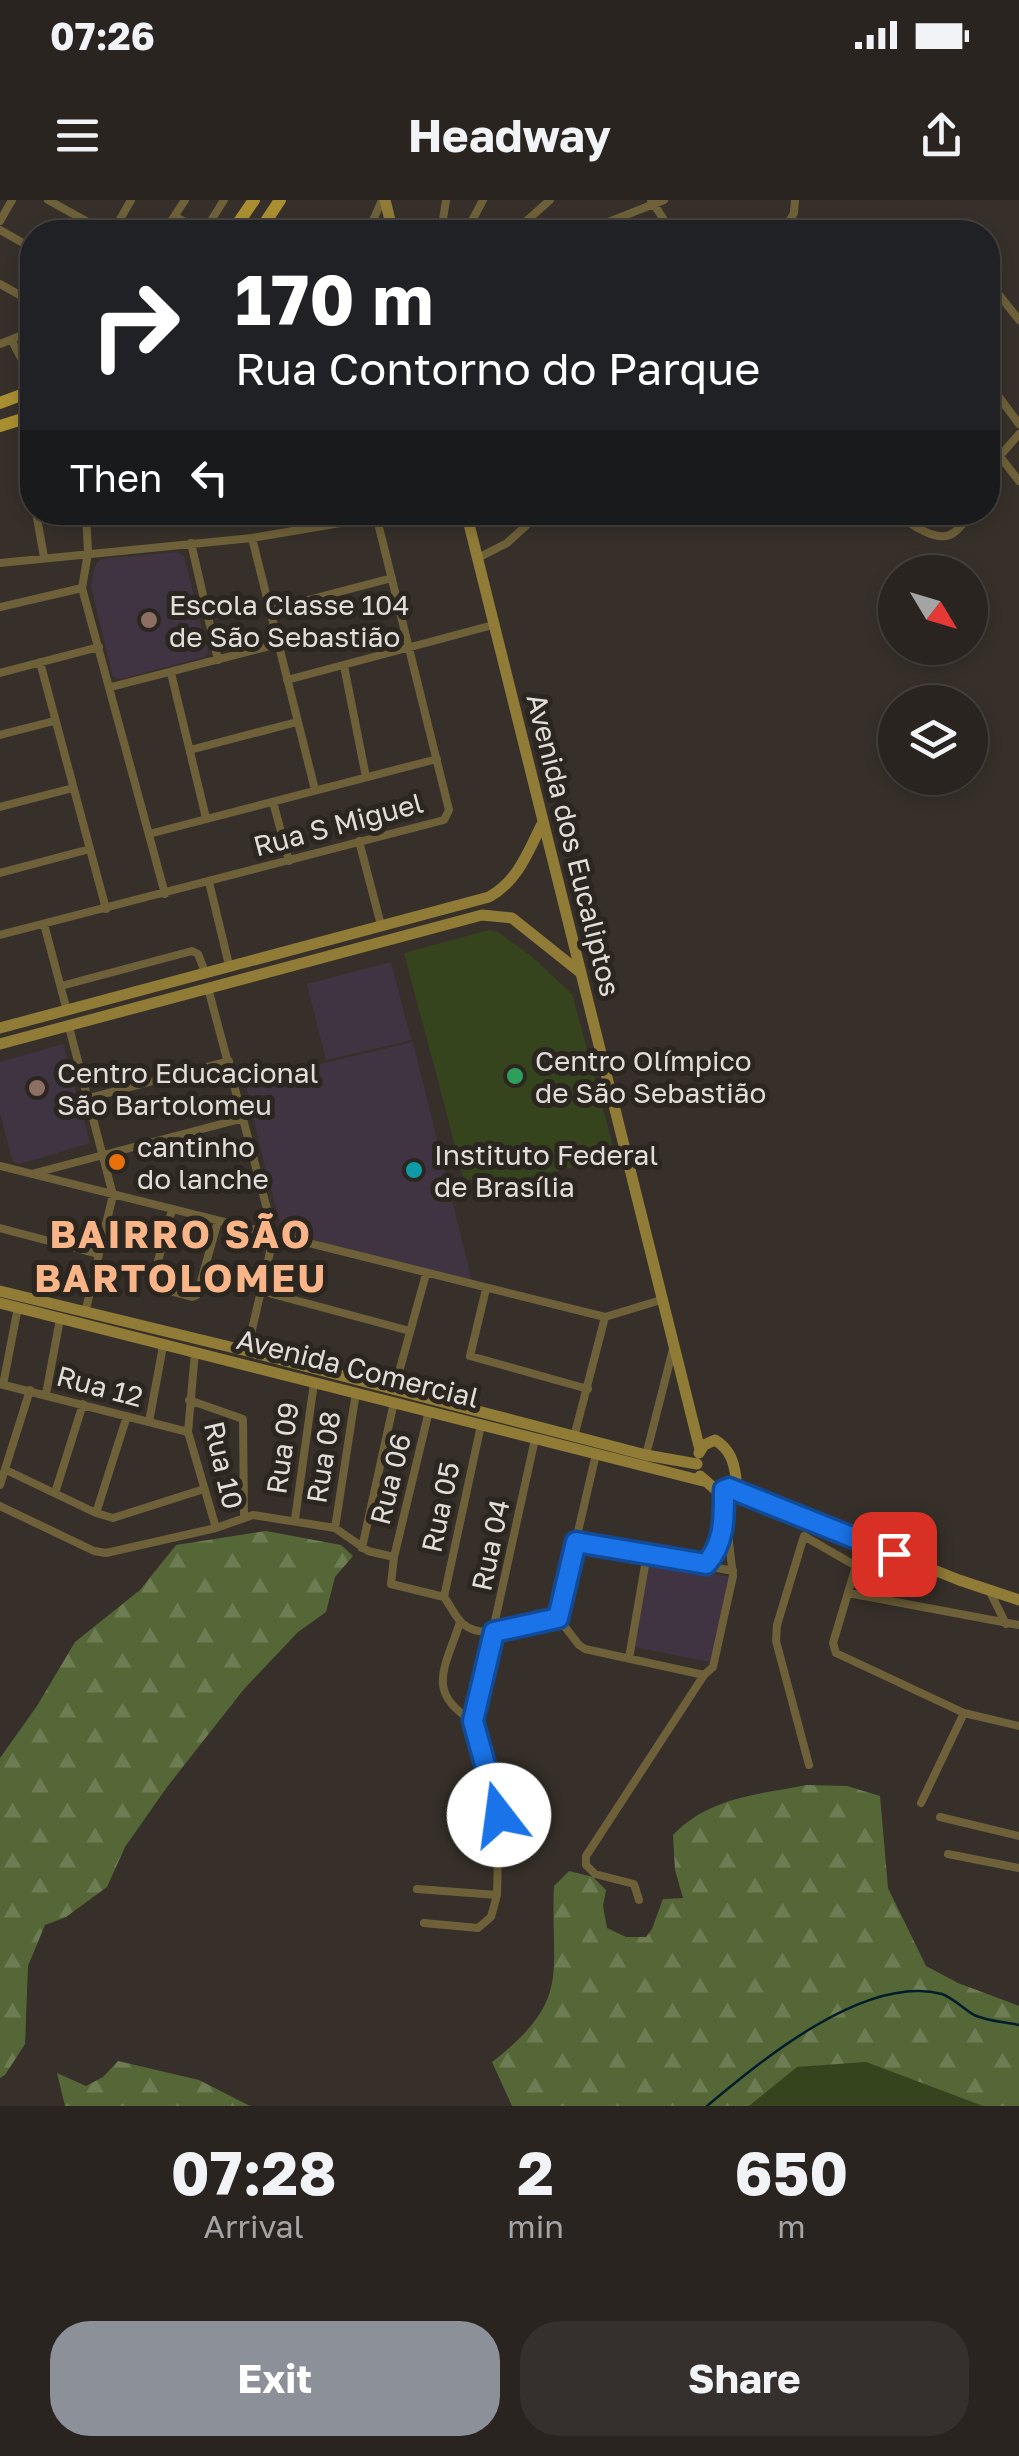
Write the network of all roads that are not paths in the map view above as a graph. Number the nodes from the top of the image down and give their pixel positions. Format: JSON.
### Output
{"nodes":[{"id":1,"x":12,"y":200,"type":"edge"},
{"id":2,"x":48,"y":200,"type":"edge"},
{"id":3,"x":186,"y":200,"type":"edge"},
{"id":4,"x":550,"y":200,"type":"edge"},
{"id":5,"x":657,"y":202,"type":"edge"},
{"id":6,"x":176,"y":217,"type":"junction"},
{"id":7,"x":87,"y":220,"type":"edge"},
{"id":8,"x":174,"y":220,"type":"edge"},
{"id":9,"x":181,"y":220,"type":"edge"},
{"id":10,"x":528,"y":220,"type":"edge"},
{"id":11,"x":620,"y":220,"type":"edge"},
{"id":12,"x":0,"y":221,"type":"edge"},
{"id":13,"x":1000,"y":297,"type":"edge"},
{"id":14,"x":1019,"y":320,"type":"edge"},
{"id":15,"x":20,"y":338,"type":"edge"},
{"id":16,"x":12,"y":342,"type":"junction"},
{"id":17,"x":0,"y":344,"type":"edge"},
{"id":18,"x":20,"y":357,"type":"edge"},
{"id":19,"x":1000,"y":398,"type":"edge"},
{"id":20,"x":1019,"y":424,"type":"edge"},
{"id":21,"x":1019,"y":434,"type":"edge"},
{"id":22,"x":1000,"y":455,"type":"edge"},
{"id":23,"x":1000,"y":457,"type":"edge"},
{"id":24,"x":1019,"y":481,"type":"edge"},
{"id":25,"x":38,"y":525,"type":"edge"},
{"id":26,"x":87,"y":525,"type":"edge"},
{"id":27,"x":341,"y":525,"type":"edge"},
{"id":28,"x":379,"y":525,"type":"edge"},
{"id":29,"x":469,"y":525,"type":"edge"},
{"id":30,"x":527,"y":525,"type":"edge"},
{"id":31,"x":913,"y":525,"type":"edge"},
{"id":32,"x":961,"y":525,"type":"edge"},
{"id":33,"x":252,"y":538,"type":"junction"},
{"id":34,"x":191,"y":543,"type":"junction"},
{"id":35,"x":88,"y":553,"type":"junction"},
{"id":36,"x":44,"y":558,"type":"junction"},
{"id":37,"x":478,"y":558,"type":"junction"},
{"id":38,"x":0,"y":562,"type":"edge"},
{"id":39,"x":392,"y":578,"type":"junction"},
{"id":40,"x":82,"y":588,"type":"junction"},
{"id":41,"x":0,"y":607,"type":"edge"},
{"id":42,"x":270,"y":610,"type":"junction"},
{"id":43,"x":493,"y":626,"type":"junction"},
{"id":44,"x":278,"y":644,"type":"junction"},
{"id":45,"x":100,"y":647,"type":"junction"},
{"id":46,"x":410,"y":648,"type":"junction"},
{"id":47,"x":218,"y":660,"type":"junction"},
{"id":48,"x":40,"y":662,"type":"junction"},
{"id":49,"x":344,"y":666,"type":"junction"},
{"id":50,"x":0,"y":673,"type":"edge"},
{"id":51,"x":171,"y":673,"type":"junction"},
{"id":52,"x":287,"y":680,"type":"junction"},
{"id":53,"x":111,"y":688,"type":"junction"},
{"id":54,"x":54,"y":721,"type":"junction"},
{"id":55,"x":297,"y":722,"type":"junction"},
{"id":56,"x":0,"y":735,"type":"edge"},
{"id":57,"x":190,"y":750,"type":"junction"},
{"id":58,"x":438,"y":759,"type":"junction"},
{"id":59,"x":366,"y":777,"type":"junction"},
{"id":60,"x":73,"y":788,"type":"junction"},
{"id":61,"x":315,"y":790,"type":"junction"},
{"id":62,"x":273,"y":802,"type":"junction"},
{"id":63,"x":0,"y":806,"type":"edge"},
{"id":64,"x":206,"y":818,"type":"junction"},
{"id":65,"x":542,"y":824,"type":"junction"},
{"id":66,"x":149,"y":834,"type":"junction"},
{"id":67,"x":360,"y":841,"type":"junction"},
{"id":68,"x":90,"y":849,"type":"junction"},
{"id":69,"x":289,"y":860,"type":"junction"},
{"id":70,"x":0,"y":872,"type":"edge"},
{"id":71,"x":209,"y":882,"type":"junction"},
{"id":72,"x":166,"y":894,"type":"junction"},
{"id":73,"x":448,"y":908,"type":"junction"},
{"id":74,"x":106,"y":909,"type":"junction"},
{"id":75,"x":452,"y":922,"type":"junction"},
{"id":76,"x":44,"y":924,"type":"junction"},
{"id":77,"x":381,"y":925,"type":"junction"},
{"id":78,"x":0,"y":935,"type":"edge"},
{"id":79,"x":229,"y":966,"type":"junction"},
{"id":80,"x":210,"y":971,"type":"junction"},
{"id":81,"x":582,"y":973,"type":"junction"},
{"id":82,"x":61,"y":986,"type":"junction"},
{"id":83,"x":214,"y":987,"type":"junction"},
{"id":84,"x":68,"y":1011,"type":"junction"},
{"id":85,"x":69,"y":1027,"type":"junction"},
{"id":86,"x":0,"y":1028,"type":"edge"},
{"id":87,"x":0,"y":1044,"type":"edge"},
{"id":88,"x":229,"y":1062,"type":"junction"},
{"id":89,"x":89,"y":1098,"type":"junction"},
{"id":90,"x":244,"y":1118,"type":"junction"},
{"id":91,"x":102,"y":1155,"type":"junction"},
{"id":92,"x":0,"y":1166,"type":"edge"},
{"id":93,"x":31,"y":1174,"type":"junction"},
{"id":94,"x":113,"y":1195,"type":"junction"},
{"id":95,"x":172,"y":1210,"type":"junction"},
{"id":96,"x":218,"y":1221,"type":"junction"},
{"id":97,"x":0,"y":1228,"type":"edge"},
{"id":98,"x":274,"y":1234,"type":"junction"},
{"id":99,"x":98,"y":1254,"type":"junction"},
{"id":100,"x":426,"y":1274,"type":"junction"},
{"id":101,"x":486,"y":1289,"type":"junction"},
{"id":102,"x":0,"y":1291,"type":"edge"},
{"id":103,"x":260,"y":1291,"type":"junction"},
{"id":104,"x":661,"y":1300,"type":"junction"},
{"id":105,"x":0,"y":1302,"type":"edge"},
{"id":106,"x":18,"y":1307,"type":"junction"},
{"id":107,"x":41,"y":1308,"type":"junction"},
{"id":108,"x":86,"y":1313,"type":"junction"},
{"id":109,"x":606,"y":1317,"type":"junction"},
{"id":110,"x":60,"y":1319,"type":"junction"},
{"id":111,"x":102,"y":1324,"type":"junction"},
{"id":112,"x":410,"y":1332,"type":"junction"},
{"id":113,"x":674,"y":1344,"type":"junction"},
{"id":114,"x":163,"y":1346,"type":"junction"},
{"id":115,"x":246,"y":1351,"type":"junction"},
{"id":116,"x":195,"y":1352,"type":"junction"},
{"id":117,"x":314,"y":1382,"type":"junction"},
{"id":118,"x":1,"y":1384,"type":"edge"},
{"id":119,"x":588,"y":1388,"type":"junction"},
{"id":120,"x":30,"y":1390,"type":"junction"},
{"id":121,"x":372,"y":1391,"type":"junction"},
{"id":122,"x":356,"y":1392,"type":"junction"},
{"id":123,"x":46,"y":1394,"type":"junction"},
{"id":124,"x":394,"y":1397,"type":"junction"},
{"id":125,"x":189,"y":1400,"type":"junction"},
{"id":126,"x":412,"y":1402,"type":"junction"},
{"id":127,"x":83,"y":1404,"type":"junction"},
{"id":128,"x":430,"y":1411,"type":"junction"},
{"id":129,"x":127,"y":1416,"type":"junction"},
{"id":130,"x":148,"y":1422,"type":"junction"},
{"id":131,"x":694,"y":1422,"type":"junction"},
{"id":132,"x":481,"y":1426,"type":"junction"},
{"id":133,"x":188,"y":1432,"type":"junction"},
{"id":134,"x":574,"y":1437,"type":"junction"},
{"id":135,"x":536,"y":1440,"type":"junction"},
{"id":136,"x":714,"y":1440,"type":"junction"},
{"id":137,"x":700,"y":1450,"type":"junction"},
{"id":138,"x":596,"y":1454,"type":"junction"},
{"id":139,"x":646,"y":1455,"type":"junction"},
{"id":140,"x":698,"y":1464,"type":"junction"},
{"id":141,"x":6,"y":1470,"type":"junction"},
{"id":142,"x":703,"y":1481,"type":"junction"},
{"id":143,"x":0,"y":1486,"type":"edge"},
{"id":144,"x":730,"y":1486,"type":"junction"},
{"id":145,"x":204,"y":1489,"type":"junction"},
{"id":146,"x":54,"y":1493,"type":"junction"},
{"id":147,"x":0,"y":1506,"type":"edge"},
{"id":148,"x":96,"y":1514,"type":"junction"},
{"id":149,"x":244,"y":1518,"type":"junction"},
{"id":150,"x":295,"y":1520,"type":"junction"},
{"id":151,"x":724,"y":1523,"type":"junction"},
{"id":152,"x":216,"y":1528,"type":"junction"},
{"id":153,"x":335,"y":1528,"type":"junction"},
{"id":154,"x":576,"y":1542,"type":"junction"},
{"id":155,"x":362,"y":1548,"type":"junction"},
{"id":156,"x":647,"y":1554,"type":"junction"},
{"id":157,"x":394,"y":1557,"type":"junction"},
{"id":158,"x":706,"y":1564,"type":"junction"},
{"id":159,"x":733,"y":1571,"type":"junction"},
{"id":160,"x":990,"y":1592,"type":"junction"},
{"id":161,"x":848,"y":1593,"type":"junction"},
{"id":162,"x":444,"y":1598,"type":"junction"},
{"id":163,"x":1019,"y":1600,"type":"edge"},
{"id":164,"x":558,"y":1618,"type":"junction"},
{"id":165,"x":460,"y":1622,"type":"junction"},
{"id":166,"x":1006,"y":1624,"type":"junction"},
{"id":167,"x":1019,"y":1624,"type":"edge"},
{"id":168,"x":494,"y":1632,"type":"junction"},
{"id":169,"x":628,"y":1658,"type":"junction"},
{"id":170,"x":704,"y":1675,"type":"junction"},
{"id":171,"x":964,"y":1714,"type":"junction"},
{"id":172,"x":473,"y":1721,"type":"junction"},
{"id":173,"x":1019,"y":1726,"type":"edge"},
{"id":174,"x":808,"y":1766,"type":"dead end"},
{"id":175,"x":921,"y":1803,"type":"dead end"},
{"id":176,"x":940,"y":1816,"type":"dead end"},
{"id":177,"x":1019,"y":1836,"type":"edge"},
{"id":178,"x":948,"y":1854,"type":"dead end"},
{"id":179,"x":1019,"y":1868,"type":"edge"},
{"id":180,"x":418,"y":1889,"type":"dead end"},
{"id":181,"x":497,"y":1895,"type":"junction"},
{"id":182,"x":639,"y":1900,"type":"dead end"},
{"id":183,"x":424,"y":1923,"type":"dead end"}],
"edges":[{"from":1,"to":12,"type":"street"},
{"from":2,"to":7,"type":"street"},
{"from":3,"to":6,"type":"street"},
{"from":4,"to":10,"type":"street"},
{"from":5,"to":11,"type":"street"},
{"from":6,"to":8,"type":"street"},
{"from":6,"to":9,"type":"street"},
{"from":13,"to":14,"type":"street"},
{"from":15,"to":16,"type":"street"},
{"from":16,"to":17,"type":"street"},
{"from":16,"to":18,"type":"street"},
{"from":19,"to":20,"type":"street"},
{"from":21,"to":22,"type":"street"},
{"from":23,"to":24,"type":"street"},
{"from":25,"to":36,"type":"street"},
{"from":26,"to":35,"type":"street"},
{"from":27,"to":33,"type":"street"},
{"from":28,"to":39,"type":"street","name":"Rua S Miguel"},
{"from":29,"to":37,"type":"street","name":"Avenida dos Eucaliptos"},
{"from":30,"to":37,"type":"street"},
{"from":31,"to":32,"type":"street"},
{"from":33,"to":34,"type":"street"},
{"from":33,"to":42,"type":"street"},
{"from":34,"to":35,"type":"street"},
{"from":34,"to":47,"type":"street"},
{"from":35,"to":36,"type":"street"},
{"from":35,"to":40,"type":"street"},
{"from":36,"to":38,"type":"street"},
{"from":37,"to":43,"type":"street","name":"Avenida dos Eucaliptos"},
{"from":39,"to":42,"type":"street"},
{"from":39,"to":46,"type":"street","name":"Rua S Miguel"},
{"from":40,"to":41,"type":"street"},
{"from":40,"to":45,"type":"street"},
{"from":42,"to":44,"type":"street"},
{"from":43,"to":46,"type":"street"},
{"from":43,"to":65,"type":"street","name":"Avenida dos Eucaliptos"},
{"from":44,"to":47,"type":"street"},
{"from":44,"to":52,"type":"street"},
{"from":45,"to":48,"type":"street"},
{"from":45,"to":53,"type":"street"},
{"from":46,"to":49,"type":"street"},
{"from":46,"to":58,"type":"street","name":"Rua S Miguel"},
{"from":47,"to":51,"type":"street"},
{"from":48,"to":50,"type":"street"},
{"from":48,"to":54,"type":"street"},
{"from":49,"to":52,"type":"street"},
{"from":49,"to":59,"type":"street"},
{"from":51,"to":53,"type":"street"},
{"from":51,"to":57,"type":"street"},
{"from":52,"to":55,"type":"street"},
{"from":53,"to":66,"type":"street"},
{"from":54,"to":56,"type":"street"},
{"from":54,"to":60,"type":"street"},
{"from":55,"to":57,"type":"street"},
{"from":55,"to":61,"type":"street"},
{"from":57,"to":64,"type":"street"},
{"from":58,"to":59,"type":"street"},
{"from":58,"to":67,"type":"street","name":"Rua S Miguel"},
{"from":59,"to":61,"type":"street"},
{"from":60,"to":63,"type":"street"},
{"from":60,"to":68,"type":"street"},
{"from":61,"to":62,"type":"street"},
{"from":62,"to":64,"type":"street"},
{"from":62,"to":69,"type":"street"},
{"from":64,"to":66,"type":"street"},
{"from":65,"to":73,"type":"street"},
{"from":65,"to":81,"type":"street","name":"Avenida dos Eucaliptos"},
{"from":66,"to":72,"type":"street"},
{"from":67,"to":69,"type":"street","name":"Rua S Miguel"},
{"from":67,"to":77,"type":"street"},
{"from":68,"to":70,"type":"street"},
{"from":68,"to":74,"type":"street"},
{"from":69,"to":71,"type":"street","name":"Rua S Miguel"},
{"from":71,"to":72,"type":"street","name":"Rua S Miguel"},
{"from":71,"to":79,"type":"street"},
{"from":72,"to":74,"type":"street","name":"Rua S Miguel"},
{"from":73,"to":75,"type":"street"},
{"from":73,"to":77,"type":"street"},
{"from":74,"to":76,"type":"street","name":"Rua S Miguel"},
{"from":75,"to":81,"type":"street"},
{"from":75,"to":83,"type":"street"},
{"from":76,"to":78,"type":"street","name":"Rua S Miguel"},
{"from":76,"to":82,"type":"street"},
{"from":77,"to":79,"type":"street"},
{"from":79,"to":80,"type":"street"},
{"from":80,"to":82,"type":"street"},
{"from":80,"to":83,"type":"street"},
{"from":80,"to":84,"type":"street"},
{"from":81,"to":104,"type":"street","name":"Avenida dos Eucaliptos"},
{"from":82,"to":84,"type":"street"},
{"from":83,"to":85,"type":"street"},
{"from":83,"to":88,"type":"street"},
{"from":84,"to":86,"type":"street"},
{"from":85,"to":87,"type":"street"},
{"from":85,"to":89,"type":"street"},
{"from":88,"to":89,"type":"street"},
{"from":88,"to":90,"type":"street"},
{"from":89,"to":91,"type":"street"},
{"from":90,"to":91,"type":"street"},
{"from":90,"to":98,"type":"street"},
{"from":91,"to":93,"type":"street"},
{"from":91,"to":94,"type":"street"},
{"from":92,"to":93,"type":"street"},
{"from":93,"to":94,"type":"street"},
{"from":94,"to":95,"type":"street"},
{"from":94,"to":99,"type":"street"},
{"from":95,"to":96,"type":"street"},
{"from":95,"to":96,"type":"street"},
{"from":96,"to":98,"type":"street"},
{"from":97,"to":99,"type":"street"},
{"from":98,"to":100,"type":"street"},
{"from":98,"to":103,"type":"street"},
{"from":99,"to":108,"type":"street"},
{"from":100,"to":101,"type":"street"},
{"from":100,"to":112,"type":"street"},
{"from":101,"to":109,"type":"street"},
{"from":101,"to":119,"type":"street"},
{"from":102,"to":107,"type":"street","name":"Avenida Comercial"},
{"from":103,"to":112,"type":"street"},
{"from":103,"to":115,"type":"street"},
{"from":104,"to":109,"type":"street"},
{"from":104,"to":113,"type":"street","name":"Avenida dos Eucaliptos"},
{"from":105,"to":106,"type":"street","name":"Avenida Comercial"},
{"from":106,"to":107,"type":"street","name":"Avenida Comercial"},
{"from":106,"to":118,"type":"street"},
{"from":107,"to":108,"type":"street","name":"Avenida Comercial"},
{"from":107,"to":110,"type":"street","name":"Avenida Comercial"},
{"from":108,"to":111,"type":"street","name":"Avenida Comercial"},
{"from":109,"to":119,"type":"street"},
{"from":110,"to":111,"type":"street","name":"Avenida Comercial"},
{"from":110,"to":123,"type":"street"},
{"from":111,"to":114,"type":"street","name":"Avenida Comercial"},
{"from":111,"to":115,"type":"street","name":"Avenida Comercial"},
{"from":112,"to":124,"type":"street"},
{"from":113,"to":131,"type":"street","name":"Avenida dos Eucaliptos"},
{"from":113,"to":139,"type":"street"},
{"from":114,"to":116,"type":"street","name":"Avenida Comercial"},
{"from":114,"to":130,"type":"street"},
{"from":115,"to":121,"type":"street","name":"Avenida Comercial"},
{"from":116,"to":117,"type":"street","name":"Avenida Comercial"},
{"from":116,"to":125,"type":"street","name":"Rua 10"},
{"from":117,"to":122,"type":"street","name":"Avenida Comercial"},
{"from":117,"to":150,"type":"street","name":"Rua 09"},
{"from":118,"to":120,"type":"street","name":"Rua 12"},
{"from":119,"to":134,"type":"street"},
{"from":120,"to":123,"type":"street","name":"Rua 12"},
{"from":120,"to":141,"type":"street"},
{"from":121,"to":122,"type":"street","name":"Avenida Comercial"},
{"from":121,"to":124,"type":"street","name":"Avenida Comercial"},
{"from":122,"to":153,"type":"street","name":"Rua 08"},
{"from":123,"to":127,"type":"street","name":"Rua 12"},
{"from":124,"to":126,"type":"street","name":"Avenida Comercial"},
{"from":124,"to":155,"type":"street"},
{"from":125,"to":133,"type":"street","name":"Rua 10"},
{"from":125,"to":149,"type":"street"},
{"from":126,"to":128,"type":"street","name":"Avenida Comercial"},
{"from":126,"to":134,"type":"street","name":"Avenida Comercial"},
{"from":127,"to":129,"type":"street","name":"Rua 12"},
{"from":127,"to":146,"type":"street"},
{"from":128,"to":132,"type":"street","name":"Avenida Comercial"},
{"from":128,"to":157,"type":"street","name":"Rua 06"},
{"from":129,"to":130,"type":"street","name":"Rua 12"},
{"from":129,"to":148,"type":"street"},
{"from":130,"to":133,"type":"street","name":"Rua 12"},
{"from":131,"to":136,"type":"street"},
{"from":131,"to":137,"type":"street","name":"Avenida dos Eucaliptos"},
{"from":132,"to":135,"type":"street","name":"Avenida Comercial"},
{"from":132,"to":162,"type":"street","name":"Rua 05"},
{"from":133,"to":145,"type":"street","name":"Rua 10"},
{"from":134,"to":139,"type":"street","name":"Avenida Comercial"},
{"from":135,"to":138,"type":"street","name":"Avenida Comercial"},
{"from":135,"to":168,"type":"street","name":"Rua 04"},
{"from":136,"to":137,"type":"street"},
{"from":136,"to":144,"type":"street"},
{"from":137,"to":140,"type":"street"},
{"from":138,"to":142,"type":"street","name":"Avenida Comercial"},
{"from":138,"to":154,"type":"street"},
{"from":139,"to":140,"type":"street","name":"Avenida Comercial"},
{"from":140,"to":142,"type":"street"},
{"from":141,"to":143,"type":"street"},
{"from":141,"to":146,"type":"street"},
{"from":142,"to":144,"type":"street","name":"Avenida Comercial"},
{"from":144,"to":151,"type":"street"},
{"from":144,"to":160,"type":"street","name":"Avenida Comercial"},
{"from":145,"to":148,"type":"street"},
{"from":145,"to":152,"type":"street","name":"Rua 10"},
{"from":146,"to":148,"type":"street"},
{"from":147,"to":152,"type":"street"},
{"from":149,"to":150,"type":"street"},
{"from":149,"to":152,"type":"street"},
{"from":150,"to":153,"type":"street"},
{"from":151,"to":158,"type":"street"},
{"from":151,"to":159,"type":"street"},
{"from":153,"to":155,"type":"street"},
{"from":154,"to":156,"type":"street"},
{"from":154,"to":164,"type":"street"},
{"from":155,"to":157,"type":"street"},
{"from":156,"to":158,"type":"street"},
{"from":156,"to":169,"type":"street"},
{"from":157,"to":162,"type":"street"},
{"from":158,"to":159,"type":"street"},
{"from":159,"to":170,"type":"street"},
{"from":160,"to":163,"type":"street","name":"Avenida Comercial"},
{"from":160,"to":166,"type":"street"},
{"from":161,"to":166,"type":"street"},
{"from":161,"to":171,"type":"street"},
{"from":161,"to":174,"type":"street"},
{"from":162,"to":165,"type":"street"},
{"from":164,"to":168,"type":"street"},
{"from":164,"to":169,"type":"street"},
{"from":165,"to":168,"type":"street"},
{"from":165,"to":172,"type":"street"},
{"from":166,"to":167,"type":"street"},
{"from":168,"to":172,"type":"street","name":"Rua 04"},
{"from":169,"to":170,"type":"street"},
{"from":170,"to":182,"type":"street"},
{"from":171,"to":173,"type":"street"},
{"from":171,"to":175,"type":"street"},
{"from":172,"to":181,"type":"street","name":"Rua 04"},
{"from":176,"to":177,"type":"street"},
{"from":178,"to":179,"type":"street"},
{"from":180,"to":181,"type":"street"},
{"from":181,"to":183,"type":"street"}]}
